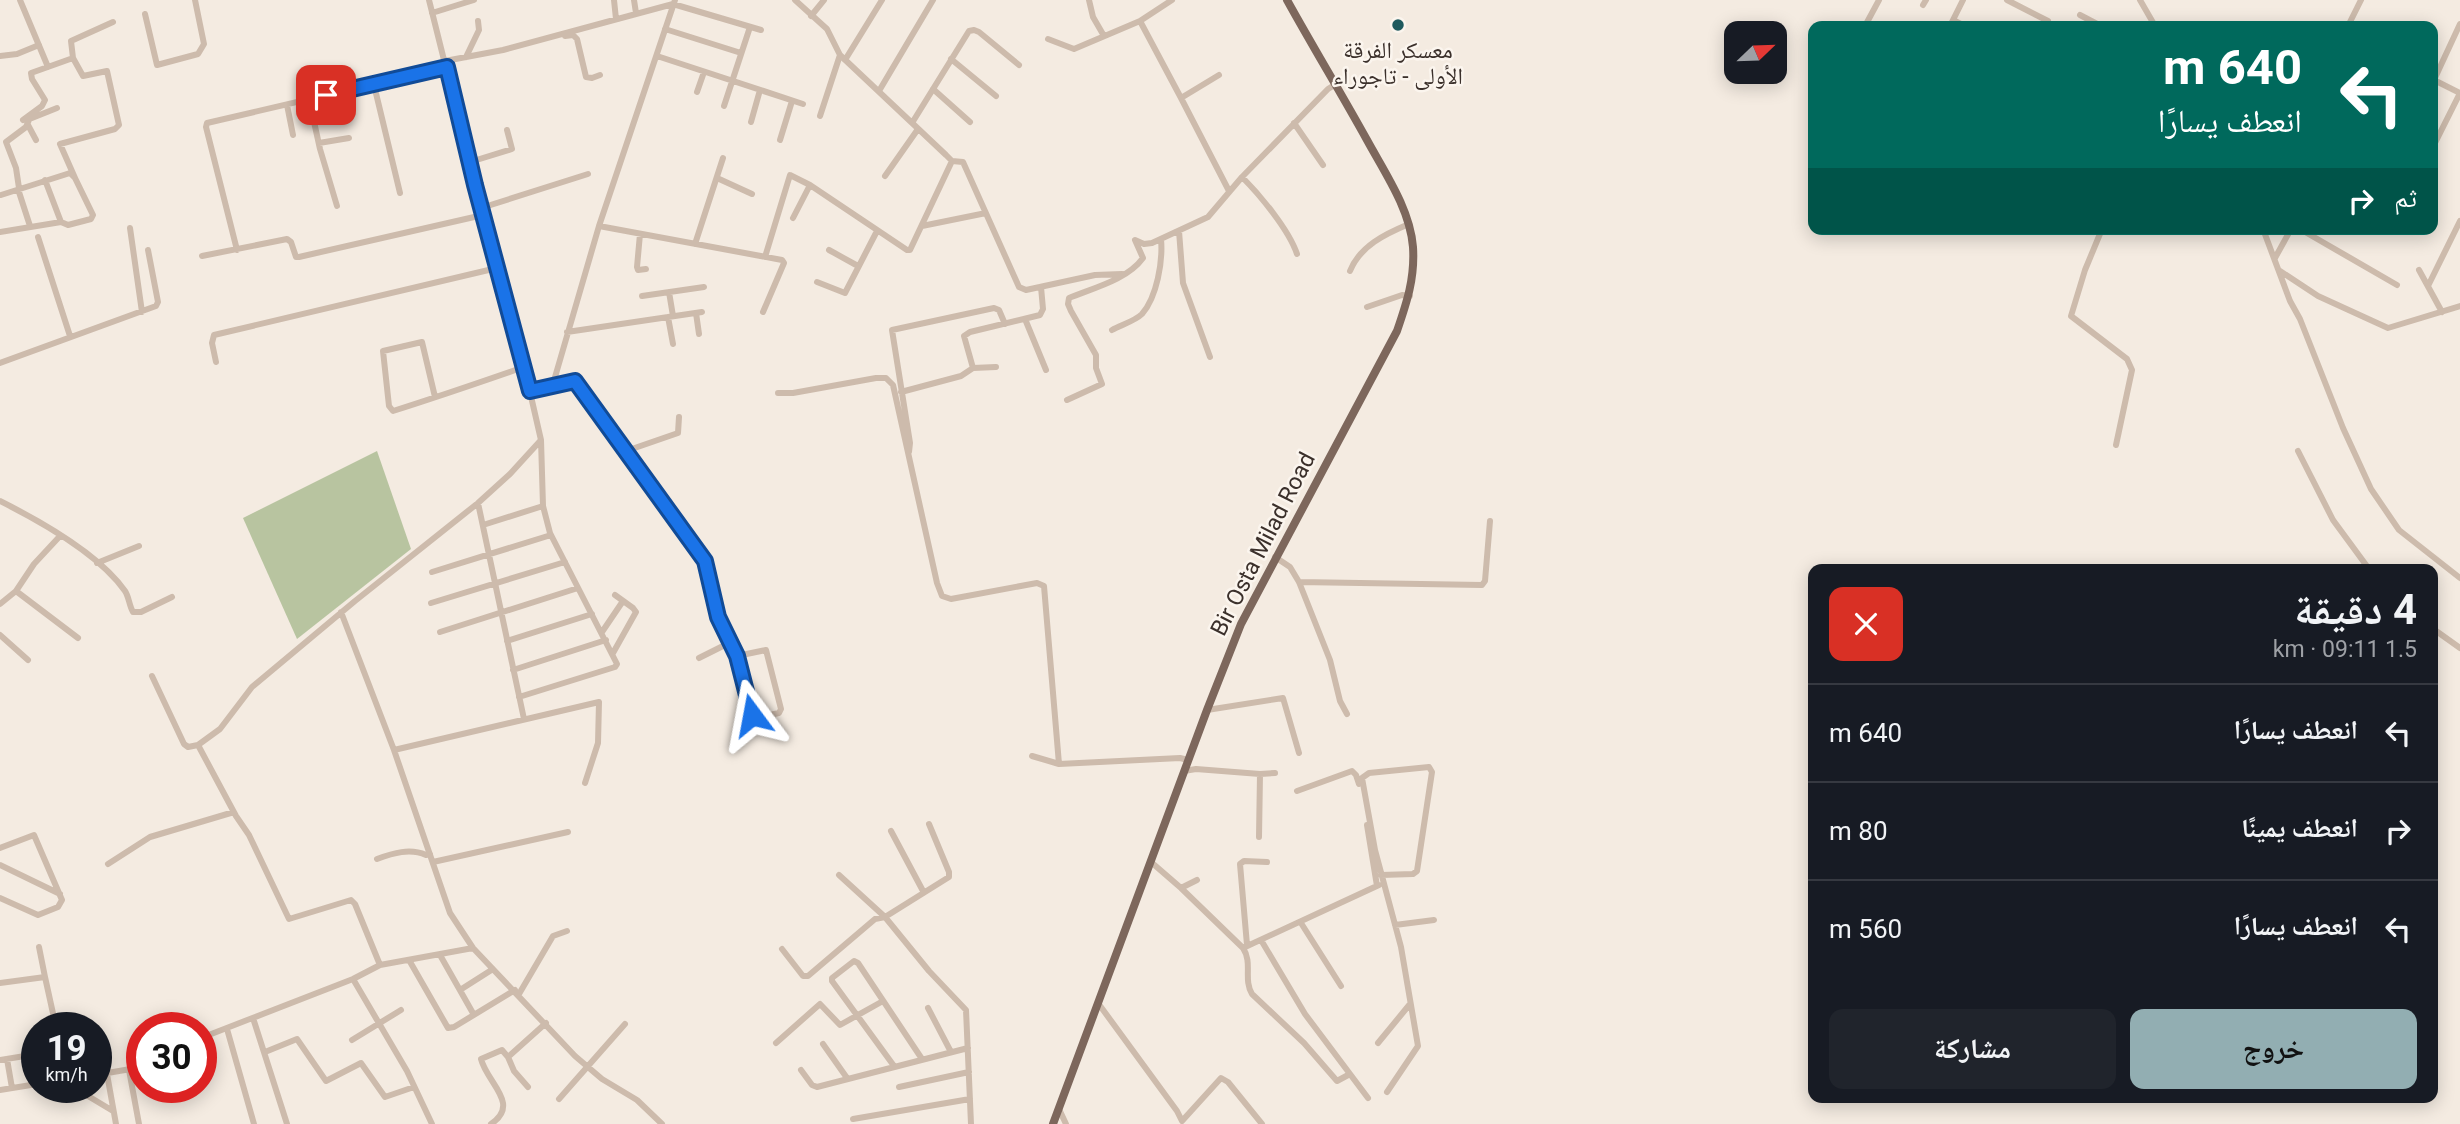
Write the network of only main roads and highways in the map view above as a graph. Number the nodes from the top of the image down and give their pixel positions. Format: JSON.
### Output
{"nodes":[{"id":1,"x":1287,"y":0,"type":"edge"},
{"id":2,"x":1053,"y":1124,"type":"edge"}],
"edges":[{"from":1,"to":2,"type":"main road","name":"Bir Osta Milad Road"}]}
